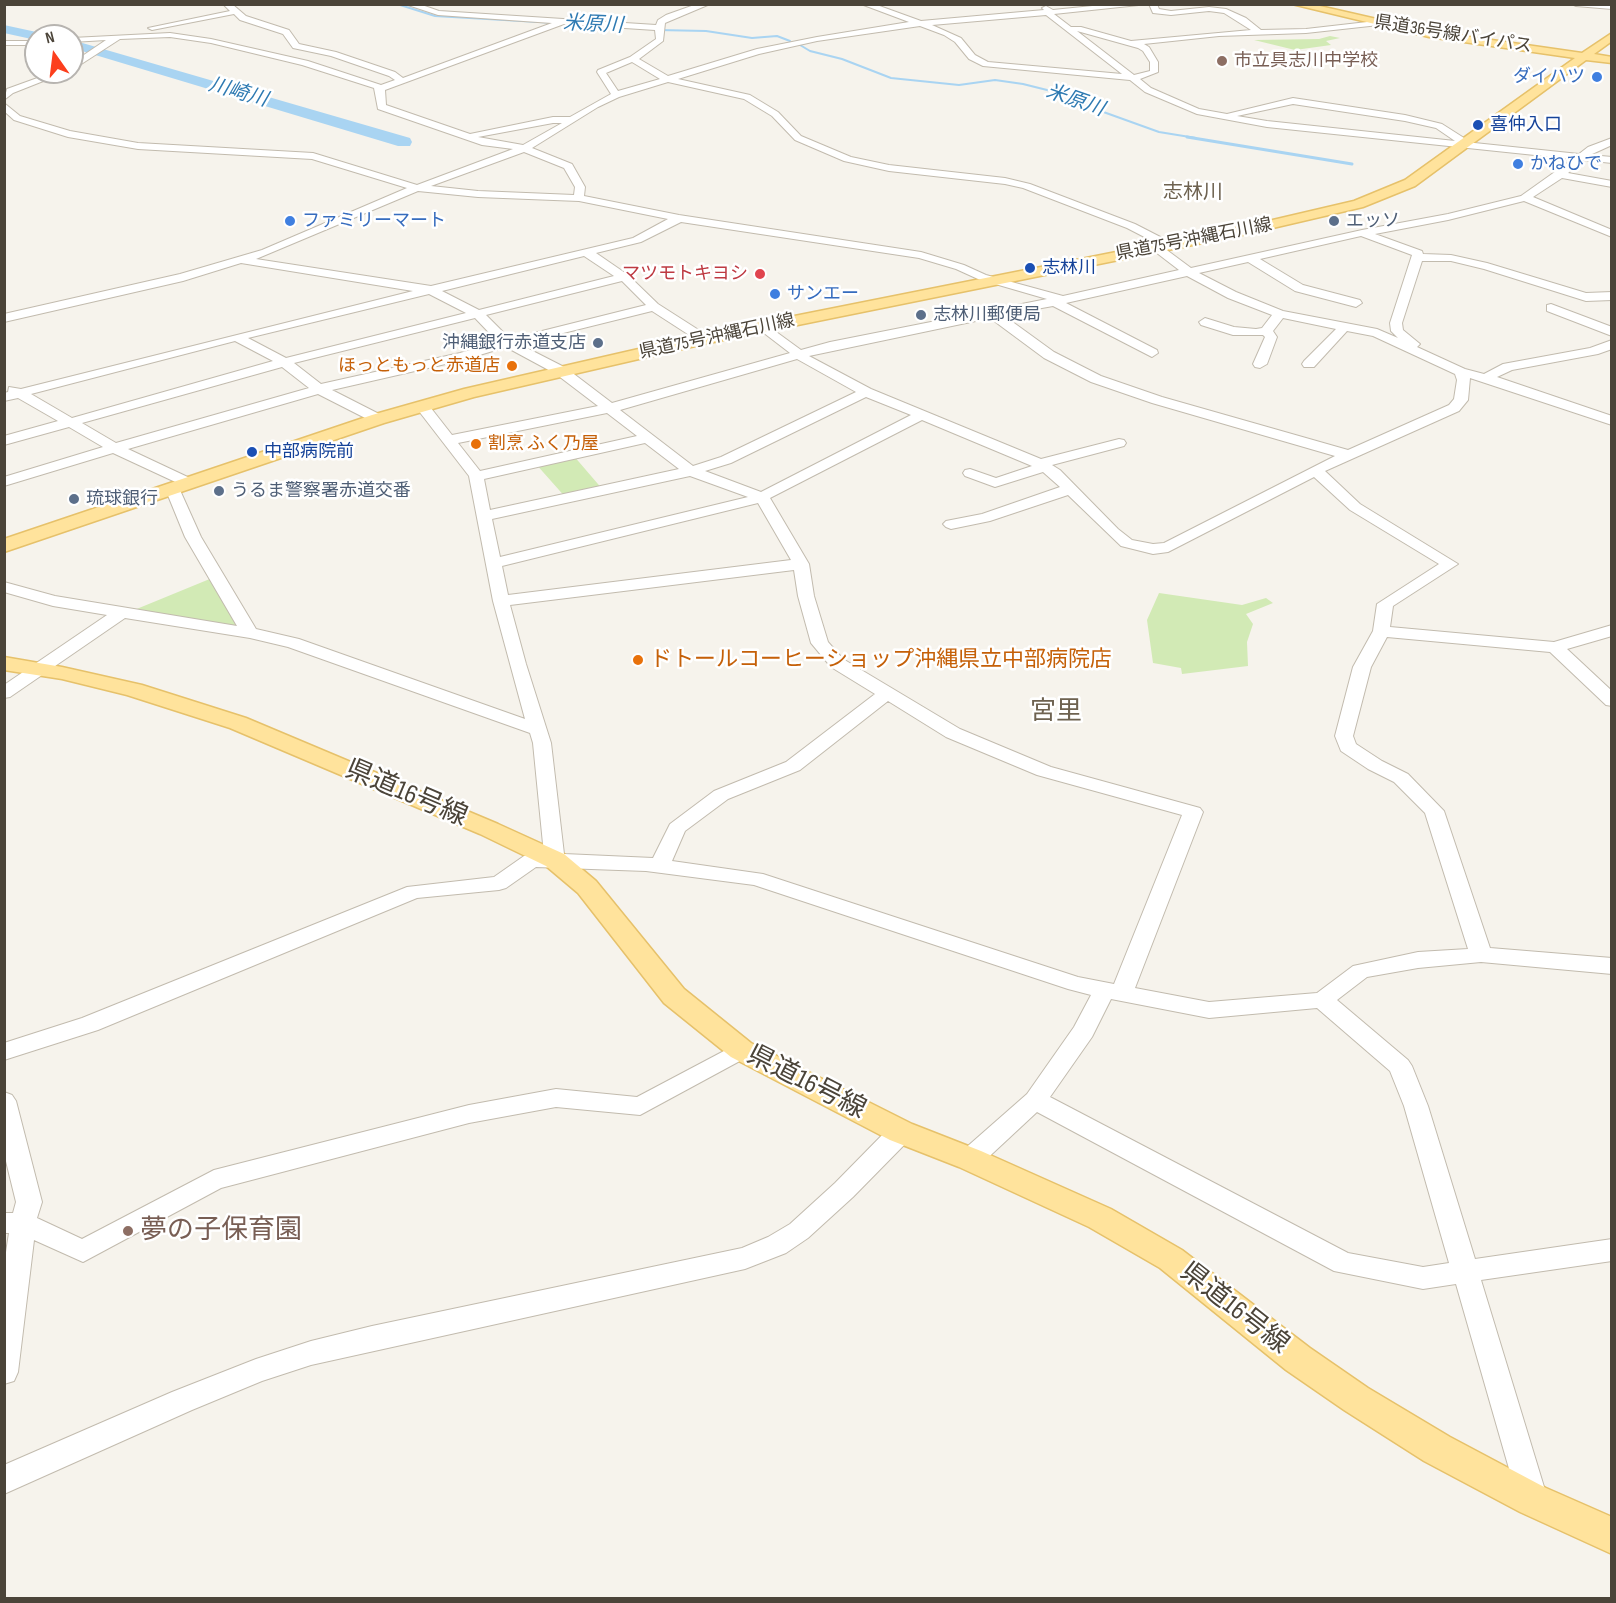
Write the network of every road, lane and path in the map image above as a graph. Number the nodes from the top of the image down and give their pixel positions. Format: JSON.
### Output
{"nodes":[{"id":1,"x":226,"y":4,"type":"edge"},
{"id":2,"x":409,"y":4,"type":"edge"},
{"id":3,"x":706,"y":4,"type":"edge"},
{"id":4,"x":865,"y":4,"type":"edge"},
{"id":5,"x":1041,"y":4,"type":"edge"},
{"id":6,"x":1144,"y":4,"type":"edge"},
{"id":7,"x":1153,"y":4,"type":"edge"},
{"id":8,"x":1296,"y":4,"type":"edge"},
{"id":9,"x":1576,"y":4,"type":"edge"},
{"id":10,"x":1611,"y":7,"type":"edge"},
{"id":11,"x":549,"y":8,"type":"dead end"},
{"id":12,"x":235,"y":12,"type":"junction"},
{"id":13,"x":1050,"y":12,"type":"junction"},
{"id":14,"x":559,"y":23,"type":"junction"},
{"id":15,"x":919,"y":23,"type":"junction"},
{"id":16,"x":1376,"y":23,"type":"junction"},
{"id":17,"x":660,"y":29,"type":"junction"},
{"id":18,"x":1070,"y":29,"type":"junction"},
{"id":19,"x":1258,"y":32,"type":"junction"},
{"id":20,"x":121,"y":36,"type":"junction"},
{"id":21,"x":1611,"y":36,"type":"edge"},
{"id":22,"x":84,"y":39,"type":"edge"},
{"id":23,"x":4,"y":43,"type":"edge"},
{"id":24,"x":24,"y":43,"type":"edge"},
{"id":25,"x":1132,"y":43,"type":"junction"},
{"id":26,"x":1584,"y":56,"type":"junction"},
{"id":27,"x":84,"y":58,"type":"edge"},
{"id":28,"x":633,"y":60,"type":"junction"},
{"id":29,"x":1611,"y":60,"type":"edge"},
{"id":30,"x":1135,"y":78,"type":"junction"},
{"id":31,"x":667,"y":79,"type":"junction"},
{"id":32,"x":403,"y":82,"type":"junction"},
{"id":33,"x":29,"y":84,"type":"edge"},
{"id":34,"x":380,"y":89,"type":"junction"},
{"id":35,"x":616,"y":96,"type":"junction"},
{"id":36,"x":4,"y":97,"type":"edge"},
{"id":37,"x":4,"y":106,"type":"edge"},
{"id":38,"x":1220,"y":117,"type":"junction"},
{"id":39,"x":571,"y":120,"type":"junction"},
{"id":40,"x":469,"y":138,"type":"junction"},
{"id":41,"x":1611,"y":141,"type":"edge"},
{"id":42,"x":1466,"y":143,"type":"junction"},
{"id":43,"x":523,"y":149,"type":"junction"},
{"id":44,"x":1581,"y":156,"type":"junction"},
{"id":45,"x":1611,"y":160,"type":"edge"},
{"id":46,"x":1560,"y":175,"type":"junction"},
{"id":47,"x":1611,"y":184,"type":"edge"},
{"id":48,"x":417,"y":188,"type":"junction"},
{"id":49,"x":579,"y":198,"type":"junction"},
{"id":50,"x":1525,"y":198,"type":"junction"},
{"id":51,"x":679,"y":218,"type":"junction"},
{"id":52,"x":1362,"y":233,"type":"junction"},
{"id":53,"x":1611,"y":234,"type":"edge"},
{"id":54,"x":1162,"y":246,"type":"junction"},
{"id":55,"x":587,"y":253,"type":"junction"},
{"id":56,"x":1416,"y":257,"type":"junction"},
{"id":57,"x":1250,"y":258,"type":"junction"},
{"id":58,"x":243,"y":260,"type":"junction"},
{"id":59,"x":1188,"y":272,"type":"junction"},
{"id":60,"x":624,"y":277,"type":"junction"},
{"id":61,"x":992,"y":280,"type":"junction"},
{"id":62,"x":431,"y":290,"type":"junction"},
{"id":63,"x":1611,"y":297,"type":"edge"},
{"id":64,"x":1059,"y":301,"type":"junction"},
{"id":65,"x":1356,"y":303,"type":"dead end"},
{"id":66,"x":654,"y":307,"type":"junction"},
{"id":67,"x":1551,"y":308,"type":"dead end"},
{"id":68,"x":478,"y":314,"type":"junction"},
{"id":69,"x":1280,"y":314,"type":"junction"},
{"id":70,"x":994,"y":315,"type":"junction"},
{"id":71,"x":4,"y":318,"type":"edge"},
{"id":72,"x":1205,"y":322,"type":"dead end"},
{"id":73,"x":764,"y":327,"type":"junction"},
{"id":74,"x":1344,"y":327,"type":"junction"},
{"id":75,"x":1266,"y":331,"type":"junction"},
{"id":76,"x":1611,"y":332,"type":"edge"},
{"id":77,"x":237,"y":337,"type":"junction"},
{"id":78,"x":704,"y":339,"type":"junction"},
{"id":79,"x":507,"y":343,"type":"junction"},
{"id":80,"x":1611,"y":344,"type":"edge"},
{"id":81,"x":1152,"y":353,"type":"dead end"},
{"id":82,"x":801,"y":355,"type":"junction"},
{"id":83,"x":1423,"y":355,"type":"junction"},
{"id":84,"x":284,"y":362,"type":"junction"},
{"id":85,"x":1260,"y":364,"type":"dead end"},
{"id":86,"x":1309,"y":364,"type":"dead end"},
{"id":87,"x":561,"y":371,"type":"junction"},
{"id":88,"x":1461,"y":372,"type":"junction"},
{"id":89,"x":1486,"y":378,"type":"junction"},
{"id":90,"x":4,"y":383,"type":"edge"},
{"id":91,"x":319,"y":389,"type":"junction"},
{"id":92,"x":866,"y":392,"type":"junction"},
{"id":93,"x":19,"y":393,"type":"junction"},
{"id":94,"x":4,"y":397,"type":"edge"},
{"id":95,"x":422,"y":406,"type":"junction"},
{"id":96,"x":610,"y":408,"type":"junction"},
{"id":97,"x":922,"y":415,"type":"junction"},
{"id":98,"x":378,"y":419,"type":"junction"},
{"id":99,"x":72,"y":421,"type":"junction"},
{"id":100,"x":1611,"y":421,"type":"edge"},
{"id":101,"x":648,"y":438,"type":"junction"},
{"id":102,"x":450,"y":440,"type":"junction"},
{"id":103,"x":4,"y":441,"type":"edge"},
{"id":104,"x":1119,"y":443,"type":"dead end"},
{"id":105,"x":115,"y":448,"type":"junction"},
{"id":106,"x":1348,"y":455,"type":"junction"},
{"id":107,"x":1042,"y":466,"type":"junction"},
{"id":108,"x":1315,"y":470,"type":"junction"},
{"id":109,"x":691,"y":471,"type":"junction"},
{"id":110,"x":970,"y":473,"type":"dead end"},
{"id":111,"x":476,"y":476,"type":"junction"},
{"id":112,"x":4,"y":482,"type":"edge"},
{"id":113,"x":189,"y":483,"type":"junction"},
{"id":114,"x":172,"y":488,"type":"junction"},
{"id":115,"x":1072,"y":490,"type":"junction"},
{"id":116,"x":762,"y":497,"type":"junction"},
{"id":117,"x":485,"y":516,"type":"junction"},
{"id":118,"x":951,"y":524,"type":"dead end"},
{"id":119,"x":4,"y":546,"type":"edge"},
{"id":120,"x":493,"y":563,"type":"junction"},
{"id":121,"x":801,"y":564,"type":"junction"},
{"id":122,"x":4,"y":587,"type":"edge"},
{"id":123,"x":501,"y":601,"type":"junction"},
{"id":124,"x":122,"y":612,"type":"junction"},
{"id":125,"x":1611,"y":630,"type":"edge"},
{"id":126,"x":1381,"y":631,"type":"junction"},
{"id":127,"x":250,"y":633,"type":"junction"},
{"id":128,"x":1555,"y":647,"type":"junction"},
{"id":129,"x":4,"y":663,"type":"edge"},
{"id":130,"x":38,"y":669,"type":"junction"},
{"id":131,"x":4,"y":693,"type":"edge"},
{"id":132,"x":887,"y":693,"type":"junction"},
{"id":133,"x":1611,"y":701,"type":"edge"},
{"id":134,"x":536,"y":729,"type":"junction"},
{"id":135,"x":555,"y":860,"type":"junction"},
{"id":136,"x":660,"y":866,"type":"junction"},
{"id":137,"x":1481,"y":955,"type":"junction"},
{"id":138,"x":1611,"y":966,"type":"edge"},
{"id":139,"x":1113,"y":992,"type":"junction"},
{"id":140,"x":1322,"y":1000,"type":"junction"},
{"id":141,"x":741,"y":1050,"type":"junction"},
{"id":142,"x":4,"y":1052,"type":"edge"},
{"id":143,"x":1035,"y":1100,"type":"junction"},
{"id":144,"x":4,"y":1101,"type":"edge"},
{"id":145,"x":901,"y":1132,"type":"junction"},
{"id":146,"x":970,"y":1159,"type":"junction"},
{"id":147,"x":14,"y":1223,"type":"edge"},
{"id":148,"x":1611,"y":1250,"type":"edge"},
{"id":149,"x":1466,"y":1271,"type":"junction"},
{"id":150,"x":4,"y":1372,"type":"edge"},
{"id":151,"x":4,"y":1480,"type":"edge"},
{"id":152,"x":1533,"y":1500,"type":"junction"},
{"id":153,"x":1611,"y":1536,"type":"edge"}],
"edges":[{"from":1,"to":12,"type":"street"},
{"from":2,"to":14,"type":"street"},
{"from":3,"to":17,"type":"street"},
{"from":4,"to":15,"type":"street"},
{"from":5,"to":13,"type":"street"},
{"from":6,"to":13,"type":"street"},
{"from":7,"to":19,"type":"street"},
{"from":8,"to":16,"type":"main road","name":"県道36号線バイパス"},
{"from":9,"to":10,"type":"street"},
{"from":11,"to":14,"type":"street"},
{"from":12,"to":20,"type":"street"},
{"from":12,"to":32,"type":"street"},
{"from":13,"to":15,"type":"street"},
{"from":13,"to":18,"type":"street"},
{"from":14,"to":17,"type":"street"},
{"from":14,"to":32,"type":"street"},
{"from":15,"to":30,"type":"street"},
{"from":15,"to":31,"type":"street"},
{"from":16,"to":19,"type":"street"},
{"from":16,"to":26,"type":"main road","name":"県道36号線バイパス"},
{"from":17,"to":28,"type":"street"},
{"from":18,"to":25,"type":"street"},
{"from":18,"to":30,"type":"street"},
{"from":19,"to":25,"type":"street"},
{"from":20,"to":22,"type":"street"},
{"from":20,"to":27,"type":"street"},
{"from":20,"to":34,"type":"street"},
{"from":21,"to":26,"type":"main road","name":"県道75号沖縄石川線"},
{"from":23,"to":24,"type":"street"},
{"from":25,"to":30,"type":"street"},
{"from":26,"to":29,"type":"main road","name":"県道36号線バイパス"},
{"from":26,"to":42,"type":"main road","name":"県道75号沖縄石川線"},
{"from":28,"to":31,"type":"street"},
{"from":28,"to":35,"type":"street"},
{"from":30,"to":38,"type":"street"},
{"from":31,"to":35,"type":"street"},
{"from":31,"to":54,"type":"street"},
{"from":32,"to":34,"type":"street"},
{"from":33,"to":36,"type":"street"},
{"from":34,"to":40,"type":"street"},
{"from":35,"to":39,"type":"street"},
{"from":37,"to":48,"type":"street"},
{"from":38,"to":42,"type":"street"},
{"from":38,"to":42,"type":"street"},
{"from":39,"to":40,"type":"street"},
{"from":39,"to":43,"type":"street"},
{"from":40,"to":43,"type":"street"},
{"from":41,"to":44,"type":"street"},
{"from":42,"to":44,"type":"street"},
{"from":42,"to":54,"type":"main road","name":"県道75号沖縄石川線"},
{"from":43,"to":48,"type":"street"},
{"from":43,"to":49,"type":"street"},
{"from":44,"to":45,"type":"street"},
{"from":44,"to":46,"type":"street"},
{"from":46,"to":47,"type":"street"},
{"from":46,"to":50,"type":"street"},
{"from":48,"to":49,"type":"street"},
{"from":48,"to":58,"type":"street"},
{"from":49,"to":51,"type":"street"},
{"from":50,"to":52,"type":"street"},
{"from":50,"to":53,"type":"street"},
{"from":51,"to":55,"type":"street"},
{"from":51,"to":61,"type":"street"},
{"from":52,"to":56,"type":"street"},
{"from":52,"to":57,"type":"street"},
{"from":54,"to":59,"type":"street"},
{"from":54,"to":61,"type":"main road","name":"県道75号沖縄石川線"},
{"from":55,"to":60,"type":"street"},
{"from":55,"to":62,"type":"street"},
{"from":56,"to":63,"type":"street"},
{"from":56,"to":83,"type":"street"},
{"from":57,"to":59,"type":"street"},
{"from":57,"to":65,"type":"street"},
{"from":58,"to":62,"type":"street"},
{"from":58,"to":71,"type":"street"},
{"from":59,"to":64,"type":"street"},
{"from":59,"to":69,"type":"street"},
{"from":60,"to":66,"type":"street"},
{"from":60,"to":68,"type":"street"},
{"from":61,"to":64,"type":"street"},
{"from":61,"to":73,"type":"main road","name":"県道75号沖縄石川線"},
{"from":62,"to":68,"type":"street"},
{"from":62,"to":77,"type":"street"},
{"from":64,"to":70,"type":"street"},
{"from":64,"to":81,"type":"street"},
{"from":66,"to":78,"type":"street"},
{"from":66,"to":79,"type":"street"},
{"from":67,"to":76,"type":"street"},
{"from":68,"to":79,"type":"street"},
{"from":68,"to":84,"type":"street"},
{"from":69,"to":74,"type":"street"},
{"from":69,"to":75,"type":"street"},
{"from":70,"to":82,"type":"street"},
{"from":70,"to":106,"type":"street"},
{"from":72,"to":75,"type":"street"},
{"from":73,"to":78,"type":"main road","name":"県道75号沖縄石川線"},
{"from":73,"to":82,"type":"street"},
{"from":74,"to":83,"type":"street"},
{"from":74,"to":86,"type":"street"},
{"from":75,"to":85,"type":"street"},
{"from":77,"to":84,"type":"street"},
{"from":77,"to":93,"type":"street"},
{"from":78,"to":87,"type":"main road","name":"県道75号沖縄石川線"},
{"from":79,"to":87,"type":"street"},
{"from":79,"to":91,"type":"street"},
{"from":80,"to":89,"type":"street"},
{"from":82,"to":92,"type":"street"},
{"from":82,"to":96,"type":"street"},
{"from":83,"to":88,"type":"street"},
{"from":84,"to":91,"type":"street"},
{"from":84,"to":99,"type":"street"},
{"from":87,"to":95,"type":"main road","name":"県道75号沖縄石川線"},
{"from":87,"to":96,"type":"street"},
{"from":88,"to":89,"type":"street"},
{"from":88,"to":106,"type":"street"},
{"from":89,"to":100,"type":"street"},
{"from":90,"to":93,"type":"street"},
{"from":91,"to":98,"type":"street"},
{"from":91,"to":105,"type":"street"},
{"from":92,"to":97,"type":"street"},
{"from":92,"to":109,"type":"street"},
{"from":93,"to":94,"type":"street"},
{"from":93,"to":99,"type":"street"},
{"from":95,"to":98,"type":"main road","name":"県道75号沖縄石川線"},
{"from":95,"to":102,"type":"street"},
{"from":96,"to":101,"type":"street"},
{"from":96,"to":102,"type":"street"},
{"from":97,"to":107,"type":"street"},
{"from":97,"to":116,"type":"street"},
{"from":98,"to":113,"type":"main road","name":"県道75号沖縄石川線"},
{"from":99,"to":103,"type":"street"},
{"from":99,"to":105,"type":"street"},
{"from":101,"to":109,"type":"street"},
{"from":101,"to":111,"type":"street"},
{"from":102,"to":111,"type":"street"},
{"from":104,"to":107,"type":"street"},
{"from":105,"to":112,"type":"street"},
{"from":105,"to":113,"type":"street"},
{"from":106,"to":108,"type":"street"},
{"from":107,"to":110,"type":"street"},
{"from":107,"to":115,"type":"street"},
{"from":108,"to":115,"type":"street"},
{"from":108,"to":126,"type":"street"},
{"from":109,"to":116,"type":"street"},
{"from":109,"to":117,"type":"street"},
{"from":111,"to":117,"type":"street"},
{"from":113,"to":114,"type":"main road","name":"県道75号沖縄石川線"},
{"from":114,"to":119,"type":"main road","name":"県道75号沖縄石川線"},
{"from":114,"to":127,"type":"street"},
{"from":115,"to":118,"type":"street"},
{"from":116,"to":120,"type":"street"},
{"from":116,"to":121,"type":"street"},
{"from":117,"to":120,"type":"street"},
{"from":120,"to":123,"type":"street"},
{"from":121,"to":123,"type":"street"},
{"from":121,"to":132,"type":"street"},
{"from":122,"to":124,"type":"street"},
{"from":123,"to":134,"type":"street"},
{"from":124,"to":127,"type":"street"},
{"from":124,"to":130,"type":"street"},
{"from":125,"to":128,"type":"street"},
{"from":126,"to":128,"type":"street"},
{"from":126,"to":137,"type":"street"},
{"from":127,"to":134,"type":"street"},
{"from":128,"to":133,"type":"street"},
{"from":129,"to":130,"type":"main road","name":"県道16号線"},
{"from":130,"to":131,"type":"street"},
{"from":130,"to":135,"type":"main road","name":"県道16号線"},
{"from":132,"to":136,"type":"street"},
{"from":132,"to":139,"type":"street"},
{"from":134,"to":135,"type":"street"},
{"from":135,"to":136,"type":"street"},
{"from":135,"to":141,"type":"main road","name":"県道16号線"},
{"from":135,"to":142,"type":"street"},
{"from":136,"to":139,"type":"street"},
{"from":137,"to":138,"type":"street"},
{"from":137,"to":140,"type":"street"},
{"from":139,"to":140,"type":"street"},
{"from":139,"to":143,"type":"street"},
{"from":140,"to":149,"type":"street"},
{"from":141,"to":145,"type":"main road","name":"県道16号線"},
{"from":141,"to":147,"type":"street"},
{"from":143,"to":146,"type":"street"},
{"from":143,"to":149,"type":"street"},
{"from":144,"to":147,"type":"street"},
{"from":145,"to":146,"type":"main road","name":"県道16号線"},
{"from":145,"to":151,"type":"street"},
{"from":146,"to":152,"type":"main road","name":"県道16号線"},
{"from":147,"to":150,"type":"street"},
{"from":148,"to":149,"type":"street"},
{"from":149,"to":152,"type":"street"},
{"from":152,"to":153,"type":"main road","name":"県道16号線"}]}
